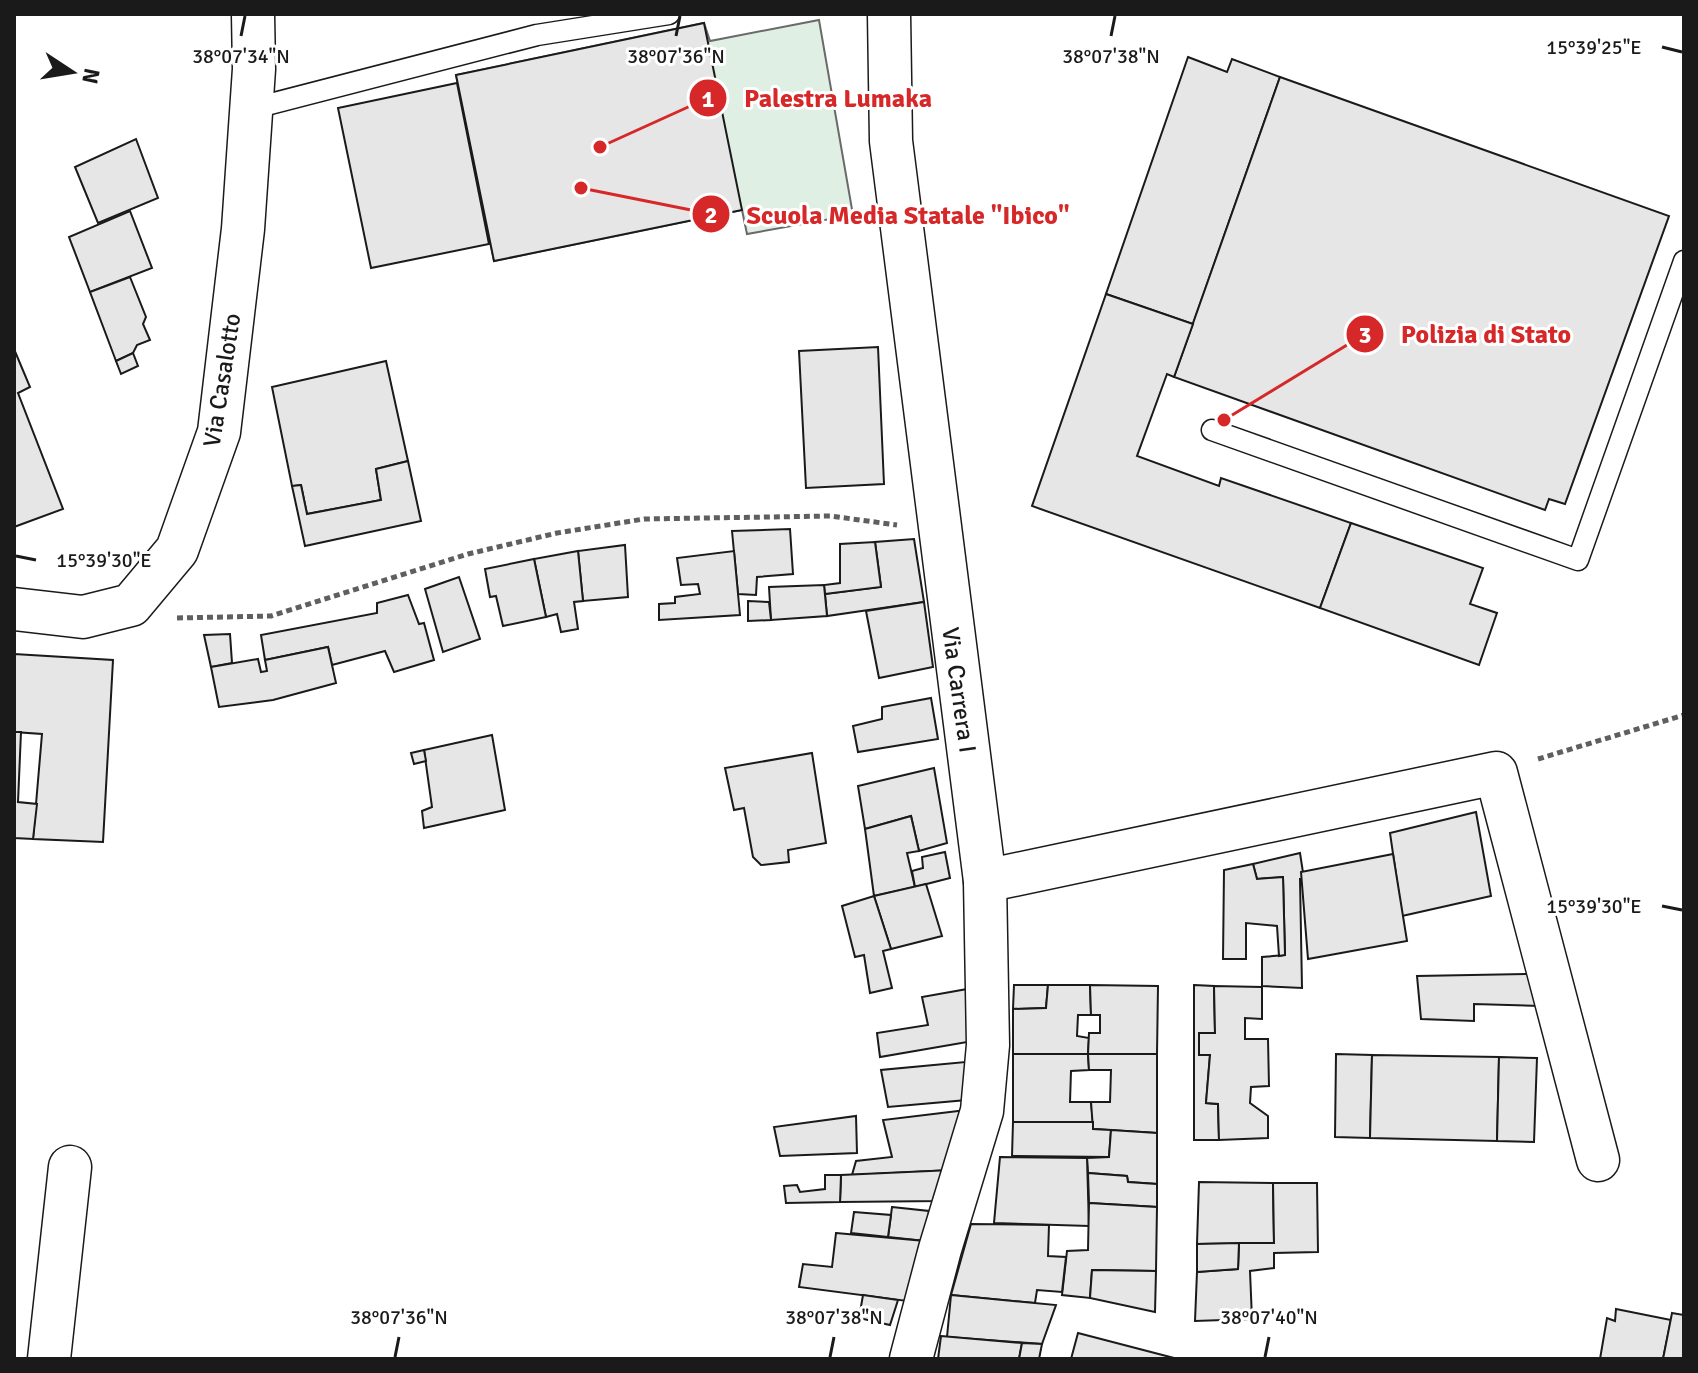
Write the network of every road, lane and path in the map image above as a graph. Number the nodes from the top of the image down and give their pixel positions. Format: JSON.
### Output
{"nodes":[{"id":1,"x":253,"y":14,"type":"edge"},
{"id":2,"x":669,"y":14,"type":"edge"},
{"id":3,"x":889,"y":14,"type":"edge"},
{"id":4,"x":251,"y":109,"type":"junction"},
{"id":5,"x":1684,"y":261,"type":"edge"},
{"id":6,"x":1212,"y":430,"type":"dead end"},
{"id":7,"x":937,"y":527,"type":"junction"},
{"id":8,"x":131,"y":605,"type":"junction"},
{"id":9,"x":14,"y":609,"type":"edge"},
{"id":10,"x":1684,"y":715,"type":"edge"},
{"id":11,"x":1496,"y":773,"type":"junction"},
{"id":12,"x":985,"y":881,"type":"junction"},
{"id":13,"x":1598,"y":1160,"type":"dead end"},
{"id":14,"x":70,"y":1167,"type":"dead end"},
{"id":15,"x":49,"y":1359,"type":"edge"},
{"id":16,"x":911,"y":1359,"type":"edge"}],
"edges":[{"from":1,"to":4,"type":"street","name":"Via Casalotto"},
{"from":2,"to":4,"type":"lane"},
{"from":3,"to":7,"type":"street","name":"Via Carrera I"},
{"from":4,"to":8,"type":"street","name":"Via Casalotto"},
{"from":5,"to":6,"type":"lane"},
{"from":7,"to":8,"type":"path"},
{"from":7,"to":12,"type":"street","name":"Via Carrera I"},
{"from":8,"to":9,"type":"street"},
{"from":10,"to":11,"type":"path"},
{"from":11,"to":12,"type":"street"},
{"from":11,"to":13,"type":"street"},
{"from":12,"to":16,"type":"street","name":"Via Carrera I"},
{"from":14,"to":15,"type":"street"}]}
